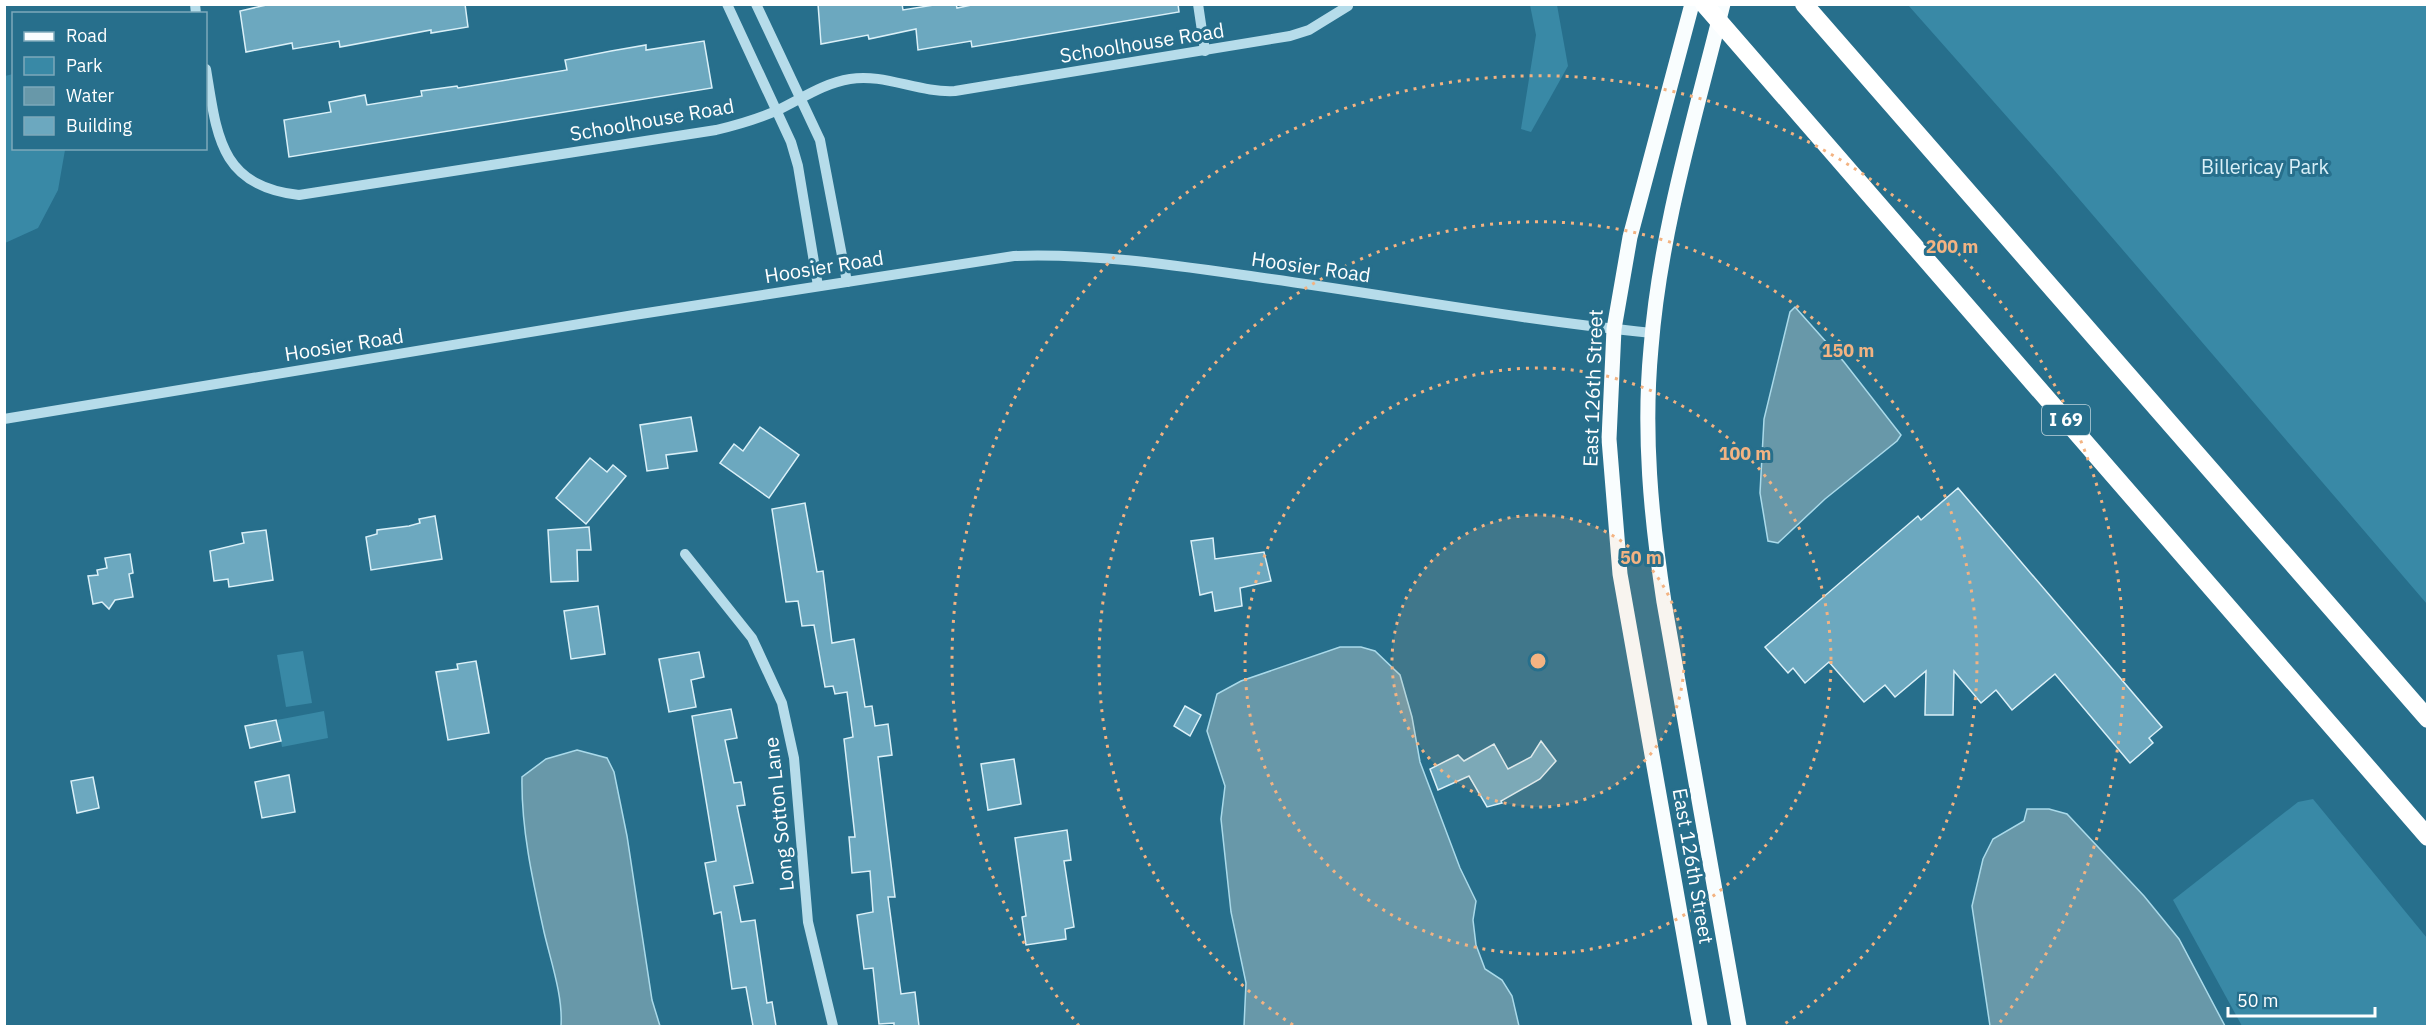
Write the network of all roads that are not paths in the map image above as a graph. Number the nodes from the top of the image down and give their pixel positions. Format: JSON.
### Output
{"nodes":[{"id":1,"x":727,"y":4,"type":"edge"},
{"id":2,"x":756,"y":4,"type":"edge"},
{"id":3,"x":1197,"y":4,"type":"edge"},
{"id":4,"x":1692,"y":4,"type":"edge"},
{"id":5,"x":1704,"y":4,"type":"edge"},
{"id":6,"x":1723,"y":4,"type":"edge"},
{"id":7,"x":1804,"y":4,"type":"edge"},
{"id":8,"x":1348,"y":6,"type":"dead end"},
{"id":9,"x":1205,"y":51,"type":"junction"},
{"id":10,"x":207,"y":74,"type":"edge"},
{"id":11,"x":801,"y":97,"type":"junction"},
{"id":12,"x":777,"y":110,"type":"junction"},
{"id":13,"x":847,"y":282,"type":"junction"},
{"id":14,"x":818,"y":286,"type":"junction"},
{"id":15,"x":1614,"y":329,"type":"junction"},
{"id":16,"x":1652,"y":333,"type":"junction"},
{"id":17,"x":4,"y":419,"type":"edge"},
{"id":18,"x":686,"y":555,"type":"dead end"},
{"id":19,"x":2427,"y":719,"type":"edge"},
{"id":20,"x":2427,"y":837,"type":"edge"},
{"id":21,"x":832,"y":1026,"type":"edge"},
{"id":22,"x":1700,"y":1026,"type":"edge"},
{"id":23,"x":1739,"y":1026,"type":"edge"}],
"edges":[{"from":1,"to":12,"type":"street"},
{"from":2,"to":11,"type":"street"},
{"from":3,"to":9,"type":"street"},
{"from":4,"to":15,"type":"main road","name":"East 126th Street"},
{"from":5,"to":20,"type":"highway","number":"I 69"},
{"from":6,"to":16,"type":"main road","name":"East 126th Street"},
{"from":7,"to":19,"type":"highway"},
{"from":8,"to":9,"type":"street","name":"Schoolhouse Road"},
{"from":9,"to":11,"type":"street","name":"Schoolhouse Road"},
{"from":10,"to":12,"type":"street","name":"Schoolhouse Road"},
{"from":11,"to":12,"type":"street","name":"Schoolhouse Road"},
{"from":11,"to":13,"type":"street"},
{"from":12,"to":14,"type":"street"},
{"from":13,"to":14,"type":"street","name":"Hoosier Road"},
{"from":13,"to":15,"type":"street","name":"Hoosier Road"},
{"from":14,"to":17,"type":"street","name":"Hoosier Road"},
{"from":15,"to":16,"type":"street","name":"Hoosier Road"},
{"from":15,"to":22,"type":"main road","name":"East 126th Street"},
{"from":16,"to":23,"type":"main road","name":"East 126th Street"},
{"from":18,"to":21,"type":"street","name":"Long Sotton Lane"}]}
